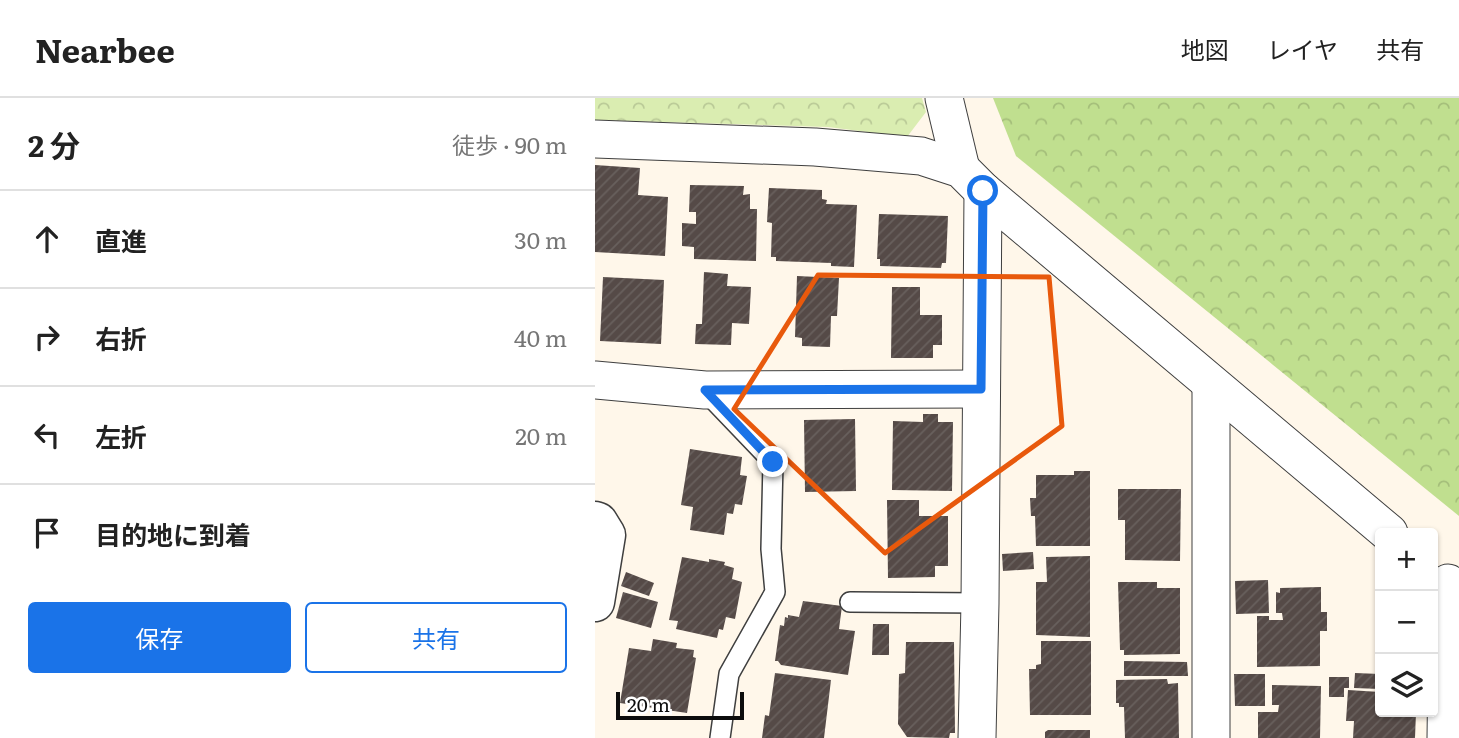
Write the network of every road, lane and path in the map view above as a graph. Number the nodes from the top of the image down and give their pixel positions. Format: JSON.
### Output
{"nodes":[{"id":1,"x":944,"y":98,"type":"edge"},
{"id":2,"x":595,"y":139,"type":"edge"},
{"id":3,"x":972,"y":180,"type":"junction"},
{"id":4,"x":595,"y":380,"type":"edge"},
{"id":5,"x":1211,"y":384,"type":"junction"},
{"id":6,"x":981,"y":389,"type":"junction"},
{"id":7,"x":705,"y":390,"type":"junction"},
{"id":8,"x":595,"y":521,"type":"edge"},
{"id":9,"x":1383,"y":528,"type":"edge"},
{"id":10,"x":1446,"y":579,"type":"edge"},
{"id":11,"x":595,"y":602,"type":"edge"},
{"id":12,"x":850,"y":602,"type":"dead end"},
{"id":13,"x":980,"y":603,"type":"junction"},
{"id":14,"x":720,"y":738,"type":"edge"},
{"id":15,"x":977,"y":738,"type":"edge"},
{"id":16,"x":1211,"y":738,"type":"edge"},
{"id":17,"x":1446,"y":738,"type":"edge"}],
"edges":[{"from":1,"to":3,"type":"street"},
{"from":2,"to":3,"type":"street"},
{"from":3,"to":5,"type":"street"},
{"from":3,"to":6,"type":"street"},
{"from":4,"to":7,"type":"street"},
{"from":5,"to":9,"type":"street"},
{"from":5,"to":16,"type":"street"},
{"from":6,"to":7,"type":"street"},
{"from":6,"to":13,"type":"street"},
{"from":7,"to":14,"type":"lane"},
{"from":8,"to":11,"type":"street"},
{"from":10,"to":17,"type":"street"},
{"from":12,"to":13,"type":"lane"},
{"from":13,"to":15,"type":"street"}]}
